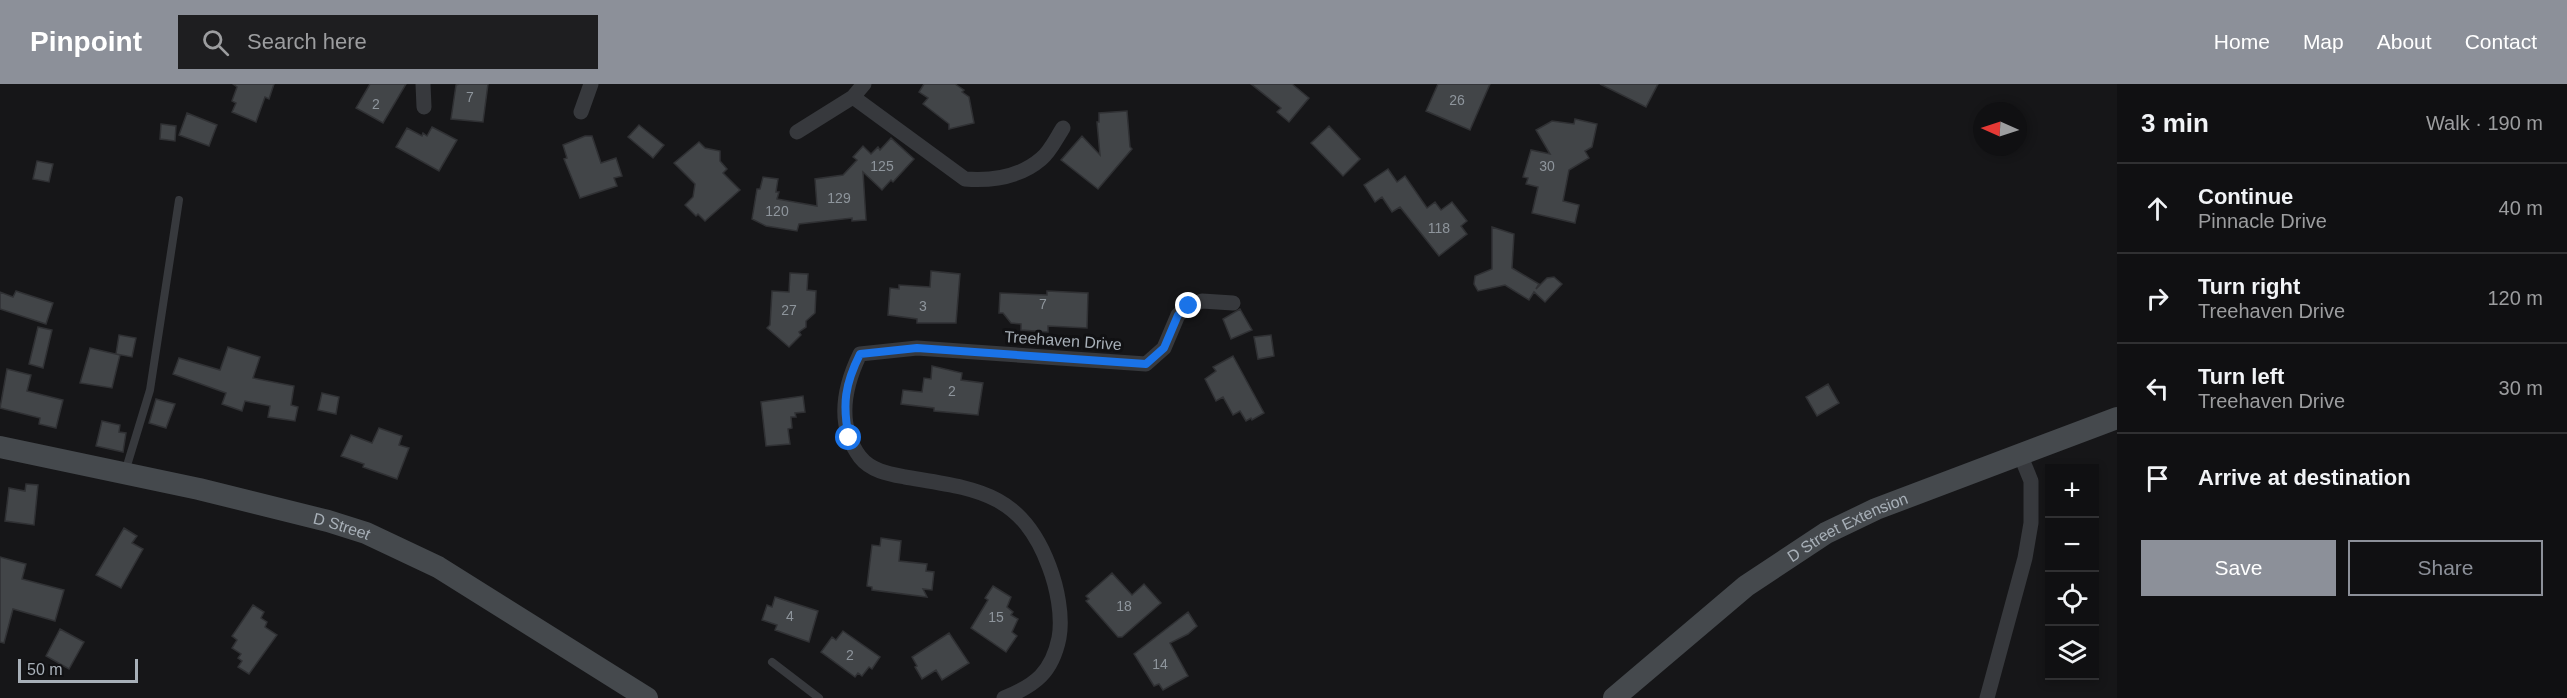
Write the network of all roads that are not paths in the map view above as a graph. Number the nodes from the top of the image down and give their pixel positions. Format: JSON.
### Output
{"nodes":[{"id":1,"x":423,"y":84,"type":"edge"},
{"id":2,"x":591,"y":84,"type":"edge"},
{"id":3,"x":864,"y":84,"type":"edge"},
{"id":4,"x":854,"y":97,"type":"junction"},
{"id":5,"x":424,"y":107,"type":"dead end"},
{"id":6,"x":581,"y":112,"type":"dead end"},
{"id":7,"x":1063,"y":128,"type":"dead end"},
{"id":8,"x":797,"y":132,"type":"dead end"},
{"id":9,"x":179,"y":200,"type":"dead end"},
{"id":10,"x":1233,"y":303,"type":"dead end"},
{"id":11,"x":2117,"y":418,"type":"edge"},
{"id":12,"x":0,"y":447,"type":"edge"},
{"id":13,"x":2020,"y":454,"type":"junction"},
{"id":14,"x":124,"y":473,"type":"junction"},
{"id":15,"x":772,"y":662,"type":"dead end"},
{"id":16,"x":647,"y":698,"type":"edge"},
{"id":17,"x":819,"y":698,"type":"edge"},
{"id":18,"x":1004,"y":698,"type":"edge"},
{"id":19,"x":1614,"y":698,"type":"edge"},
{"id":20,"x":1987,"y":698,"type":"edge"}],
"edges":[{"from":1,"to":5,"type":"street"},
{"from":2,"to":6,"type":"street"},
{"from":3,"to":4,"type":"street"},
{"from":4,"to":7,"type":"street"},
{"from":4,"to":8,"type":"street"},
{"from":9,"to":14,"type":"lane"},
{"from":10,"to":18,"type":"street","name":"Treehaven Drive"},
{"from":11,"to":13,"type":"street","name":"D Street Extension"},
{"from":12,"to":14,"type":"street","name":"D Street"},
{"from":13,"to":19,"type":"street","name":"D Street Extension"},
{"from":13,"to":20,"type":"street"},
{"from":14,"to":16,"type":"street","name":"D Street"},
{"from":15,"to":17,"type":"lane"}]}
